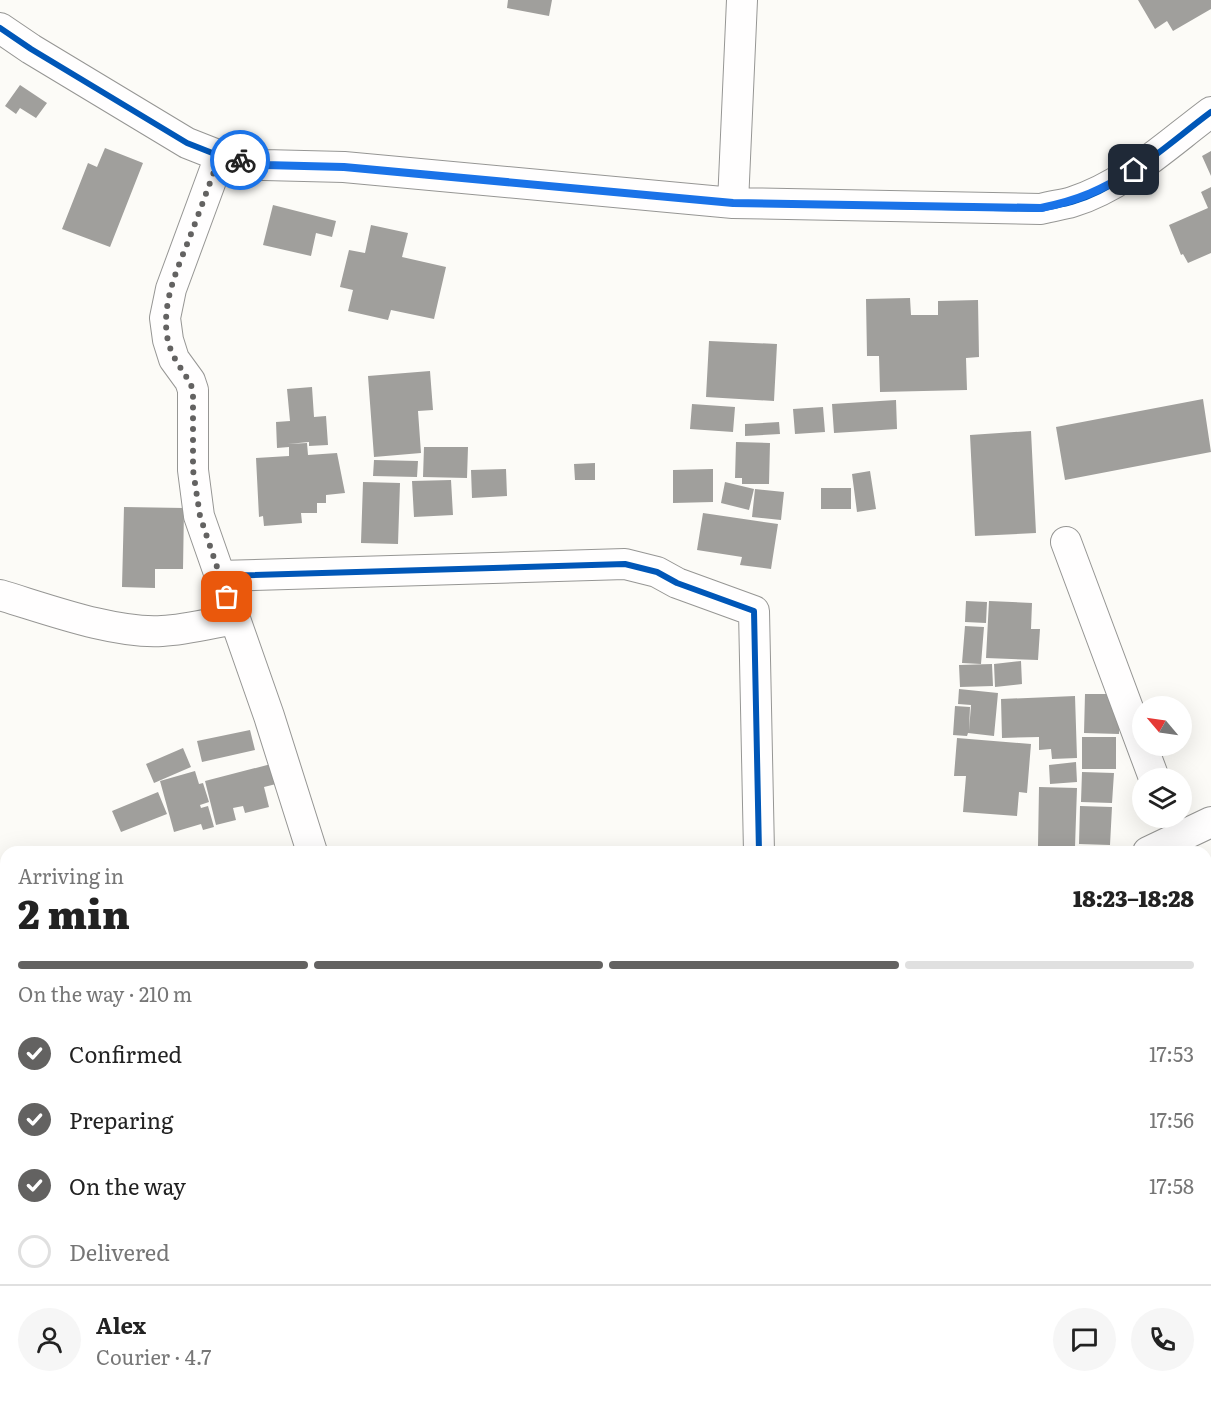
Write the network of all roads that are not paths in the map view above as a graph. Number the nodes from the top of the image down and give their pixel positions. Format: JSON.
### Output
{"nodes":[{"id":1,"x":742,"y":0,"type":"edge"},
{"id":2,"x":0,"y":28,"type":"edge"},
{"id":3,"x":1211,"y":112,"type":"edge"},
{"id":4,"x":220,"y":156,"type":"junction"},
{"id":5,"x":733,"y":203,"type":"junction"},
{"id":6,"x":1066,"y":542,"type":"dead end"},
{"id":7,"x":219,"y":576,"type":"junction"},
{"id":8,"x":0,"y":595,"type":"edge"},
{"id":9,"x":235,"y":619,"type":"junction"},
{"id":10,"x":1150,"y":768,"type":"edge"},
{"id":11,"x":1211,"y":822,"type":"edge"},
{"id":12,"x":1192,"y":825,"type":"edge"},
{"id":13,"x":1172,"y":828,"type":"edge"},
{"id":14,"x":310,"y":846,"type":"edge"},
{"id":15,"x":759,"y":846,"type":"edge"},
{"id":16,"x":1154,"y":846,"type":"edge"}],
"edges":[{"from":1,"to":5,"type":"street"},
{"from":2,"to":4,"type":"street"},
{"from":3,"to":5,"type":"street"},
{"from":4,"to":5,"type":"street"},
{"from":4,"to":7,"type":"street"},
{"from":6,"to":10,"type":"street"},
{"from":7,"to":9,"type":"street"},
{"from":7,"to":15,"type":"street"},
{"from":8,"to":9,"type":"street"},
{"from":9,"to":14,"type":"street"},
{"from":11,"to":12,"type":"street"},
{"from":13,"to":16,"type":"street"}]}
